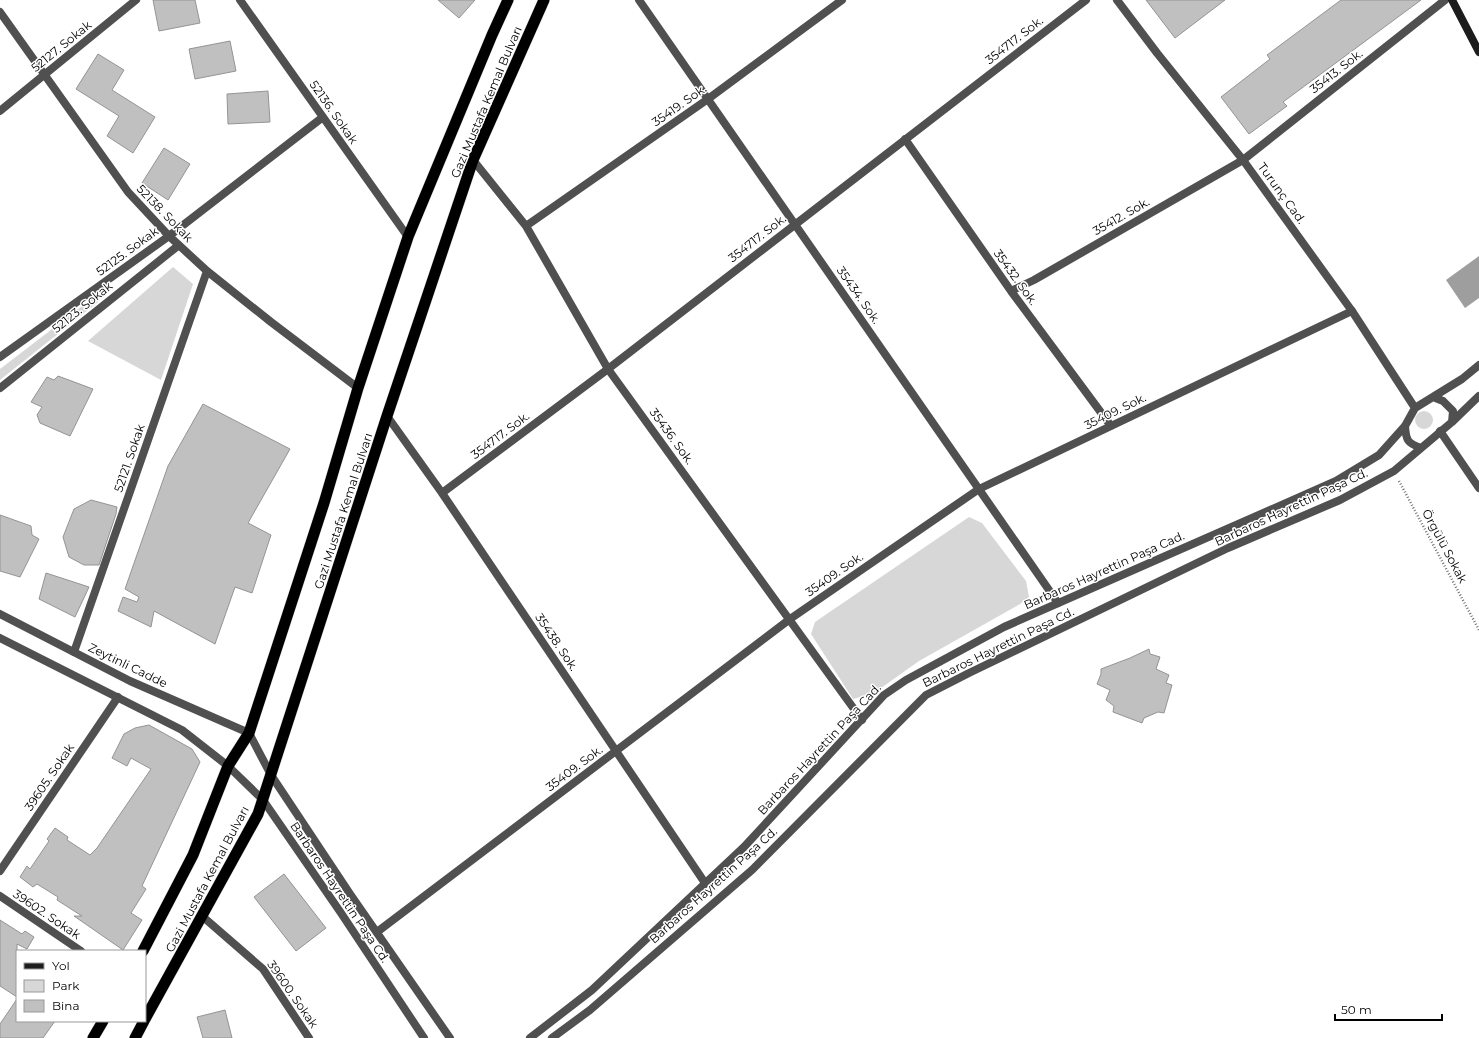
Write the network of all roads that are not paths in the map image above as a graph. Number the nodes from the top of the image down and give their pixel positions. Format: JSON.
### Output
{"nodes":[{"id":1,"x":136,"y":0,"type":"edge"},
{"id":2,"x":240,"y":0,"type":"edge"},
{"id":3,"x":508,"y":0,"type":"edge"},
{"id":4,"x":544,"y":0,"type":"edge"},
{"id":5,"x":639,"y":0,"type":"edge"},
{"id":6,"x":842,"y":0,"type":"edge"},
{"id":7,"x":1086,"y":0,"type":"edge"},
{"id":8,"x":1117,"y":0,"type":"edge"},
{"id":9,"x":1445,"y":0,"type":"edge"},
{"id":10,"x":1452,"y":0,"type":"edge"},
{"id":11,"x":0,"y":12,"type":"edge"},
{"id":12,"x":1479,"y":52,"type":"edge"},
{"id":13,"x":45,"y":74,"type":"junction"},
{"id":14,"x":708,"y":99,"type":"junction"},
{"id":15,"x":0,"y":111,"type":"edge"},
{"id":16,"x":323,"y":117,"type":"junction"},
{"id":17,"x":905,"y":139,"type":"junction"},
{"id":18,"x":473,"y":160,"type":"junction"},
{"id":19,"x":1243,"y":160,"type":"junction"},
{"id":20,"x":795,"y":224,"type":"junction"},
{"id":21,"x":526,"y":226,"type":"junction"},
{"id":22,"x":169,"y":236,"type":"junction"},
{"id":23,"x":408,"y":237,"type":"junction"},
{"id":24,"x":179,"y":245,"type":"junction"},
{"id":25,"x":207,"y":271,"type":"junction"},
{"id":26,"x":1011,"y":291,"type":"junction"},
{"id":27,"x":1352,"y":310,"type":"junction"},
{"id":28,"x":0,"y":357,"type":"edge"},
{"id":29,"x":1479,"y":365,"type":"edge"},
{"id":30,"x":608,"y":369,"type":"junction"},
{"id":31,"x":0,"y":388,"type":"edge"},
{"id":32,"x":358,"y":388,"type":"junction"},
{"id":33,"x":1479,"y":396,"type":"edge"},
{"id":34,"x":1433,"y":397,"type":"junction"},
{"id":35,"x":1415,"y":408,"type":"junction"},
{"id":36,"x":388,"y":416,"type":"junction"},
{"id":37,"x":1452,"y":422,"type":"junction"},
{"id":38,"x":1111,"y":426,"type":"junction"},
{"id":39,"x":1405,"y":426,"type":"junction"},
{"id":40,"x":1440,"y":431,"type":"junction"},
{"id":41,"x":1421,"y":448,"type":"junction"},
{"id":42,"x":1479,"y":488,"type":"edge"},
{"id":43,"x":979,"y":489,"type":"junction"},
{"id":44,"x":442,"y":493,"type":"junction"},
{"id":45,"x":1058,"y":603,"type":"junction"},
{"id":46,"x":0,"y":614,"type":"edge"},
{"id":47,"x":790,"y":619,"type":"junction"},
{"id":48,"x":1,"y":640,"type":"edge"},
{"id":49,"x":74,"y":652,"type":"junction"},
{"id":50,"x":118,"y":697,"type":"junction"},
{"id":51,"x":862,"y":720,"type":"junction"},
{"id":52,"x":249,"y":733,"type":"junction"},
{"id":53,"x":616,"y":751,"type":"junction"},
{"id":54,"x":228,"y":766,"type":"junction"},
{"id":55,"x":271,"y":775,"type":"junction"},
{"id":56,"x":263,"y":800,"type":"junction"},
{"id":57,"x":0,"y":871,"type":"edge"},
{"id":58,"x":705,"y":883,"type":"junction"},
{"id":59,"x":0,"y":896,"type":"edge"},
{"id":60,"x":202,"y":916,"type":"junction"},
{"id":61,"x":377,"y":932,"type":"junction"},
{"id":62,"x":80,"y":950,"type":"edge"},
{"id":63,"x":144,"y":950,"type":"edge"},
{"id":64,"x":146,"y":1018,"type":"edge"},
{"id":65,"x":102,"y":1022,"type":"edge"},
{"id":66,"x":144,"y":1022,"type":"edge"},
{"id":67,"x":93,"y":1038,"type":"edge"},
{"id":68,"x":135,"y":1038,"type":"edge"},
{"id":69,"x":309,"y":1038,"type":"edge"},
{"id":70,"x":424,"y":1038,"type":"edge"},
{"id":71,"x":450,"y":1038,"type":"edge"},
{"id":72,"x":530,"y":1038,"type":"edge"},
{"id":73,"x":552,"y":1038,"type":"edge"}],
"edges":[{"from":1,"to":13,"type":"street","name":"52127. Sokak"},
{"from":2,"to":16,"type":"street","name":"52136. Sokak"},
{"from":3,"to":23,"type":"highway","name":"Gazi Mustafa Kemal Bulvarı"},
{"from":4,"to":18,"type":"highway","name":"Gazi Mustafa Kemal Bulvarı"},
{"from":5,"to":14,"type":"street","name":"35434. Sok."},
{"from":6,"to":14,"type":"street","name":"35419. Sok."},
{"from":7,"to":17,"type":"street","name":"354717. Sok."},
{"from":8,"to":19,"type":"street","name":"Turunç Cad."},
{"from":9,"to":19,"type":"street","name":"35413. Sok."},
{"from":10,"to":12,"type":"main road"},
{"from":11,"to":13,"type":"street","name":"52138. Sokak"},
{"from":13,"to":15,"type":"street","name":"52127. Sokak"},
{"from":13,"to":22,"type":"street","name":"52138. Sokak"},
{"from":14,"to":20,"type":"street","name":"35434. Sok."},
{"from":14,"to":21,"type":"street","name":"35419. Sok."},
{"from":16,"to":22,"type":"street","name":"52125. Sokak"},
{"from":16,"to":23,"type":"street","name":"52136. Sokak"},
{"from":17,"to":20,"type":"street","name":"354717. Sok."},
{"from":17,"to":26,"type":"street","name":"35432. Sok."},
{"from":18,"to":21,"type":"street","name":"35436. Sok."},
{"from":18,"to":36,"type":"highway","name":"Gazi Mustafa Kemal Bulvarı"},
{"from":19,"to":26,"type":"street","name":"35412. Sok."},
{"from":19,"to":27,"type":"street","name":"Turunç Cad."},
{"from":20,"to":30,"type":"street","name":"354717. Sok."},
{"from":20,"to":43,"type":"street","name":"35434. Sok."},
{"from":21,"to":30,"type":"street","name":"35436. Sok."},
{"from":22,"to":24,"type":"street","name":"52138. Sokak"},
{"from":22,"to":28,"type":"street","name":"52125. Sokak"},
{"from":23,"to":32,"type":"highway","name":"Gazi Mustafa Kemal Bulvarı"},
{"from":24,"to":25,"type":"street","name":"52138. Sokak"},
{"from":24,"to":31,"type":"street","name":"52123. Sokak"},
{"from":25,"to":32,"type":"street","name":"52138. Sokak"},
{"from":25,"to":49,"type":"street","name":"52121. Sokak"},
{"from":26,"to":38,"type":"street","name":"35432. Sok."},
{"from":27,"to":35,"type":"street","name":"Turunç Cad."},
{"from":27,"to":38,"type":"street","name":"35409. Sok."},
{"from":29,"to":34,"type":"street"},
{"from":30,"to":44,"type":"street","name":"354717. Sok."},
{"from":30,"to":47,"type":"street","name":"35436. Sok."},
{"from":32,"to":52,"type":"highway","name":"Gazi Mustafa Kemal Bulvarı"},
{"from":33,"to":37,"type":"street","name":"Barbaros Hayrettin Paşa Cd."},
{"from":34,"to":35,"type":"street"},
{"from":34,"to":37,"type":"street"},
{"from":35,"to":39,"type":"street"},
{"from":36,"to":44,"type":"street","name":"35438. Sok."},
{"from":36,"to":55,"type":"highway","name":"Gazi Mustafa Kemal Bulvarı"},
{"from":37,"to":40,"type":"street","name":"Barbaros Hayrettin Paşa Cd."},
{"from":38,"to":43,"type":"street","name":"35409. Sok."},
{"from":39,"to":41,"type":"street"},
{"from":39,"to":45,"type":"street","name":"Barbaros Hayrettin Paşa Cad."},
{"from":40,"to":41,"type":"street","name":"Barbaros Hayrettin Paşa Cd."},
{"from":40,"to":42,"type":"street"},
{"from":41,"to":73,"type":"street","name":"Barbaros Hayrettin Paşa Cd."},
{"from":43,"to":45,"type":"street","name":"35434. Sok."},
{"from":43,"to":47,"type":"street","name":"35409. Sok."},
{"from":44,"to":53,"type":"street","name":"35438. Sok."},
{"from":45,"to":51,"type":"street","name":"Barbaros Hayrettin Paşa Cad."},
{"from":46,"to":49,"type":"street","name":"Zeytinli Cadde"},
{"from":47,"to":51,"type":"street","name":"35436. Sok."},
{"from":47,"to":53,"type":"street","name":"35409. Sok."},
{"from":48,"to":50,"type":"street"},
{"from":49,"to":52,"type":"street","name":"Zeytinli Cadde"},
{"from":50,"to":54,"type":"street"},
{"from":50,"to":57,"type":"street","name":"39605. Sokak"},
{"from":51,"to":58,"type":"street","name":"Barbaros Hayrettin Paşa Cad."},
{"from":52,"to":54,"type":"highway","name":"Gazi Mustafa Kemal Bulvarı"},
{"from":52,"to":55,"type":"street"},
{"from":53,"to":58,"type":"street","name":"35438. Sok."},
{"from":53,"to":61,"type":"street","name":"35409. Sok."},
{"from":54,"to":56,"type":"street","name":"Barbaros Hayrettin Paşa Cd."},
{"from":54,"to":63,"type":"highway","name":"Gazi Mustafa Kemal Bulvarı"},
{"from":55,"to":56,"type":"highway","name":"Gazi Mustafa Kemal Bulvarı"},
{"from":55,"to":61,"type":"street"},
{"from":56,"to":60,"type":"highway","name":"Gazi Mustafa Kemal Bulvarı"},
{"from":56,"to":70,"type":"street","name":"Barbaros Hayrettin Paşa Cd."},
{"from":58,"to":72,"type":"street","name":"Barbaros Hayrettin Paşa Cad."},
{"from":59,"to":62,"type":"street","name":"39602. Sokak"},
{"from":60,"to":64,"type":"highway","name":"Gazi Mustafa Kemal Bulvarı"},
{"from":60,"to":69,"type":"street","name":"39600. Sokak"},
{"from":61,"to":71,"type":"street"},
{"from":65,"to":67,"type":"highway"},
{"from":66,"to":68,"type":"highway","name":"Gazi Mustafa Kemal Bulvarı"}]}
